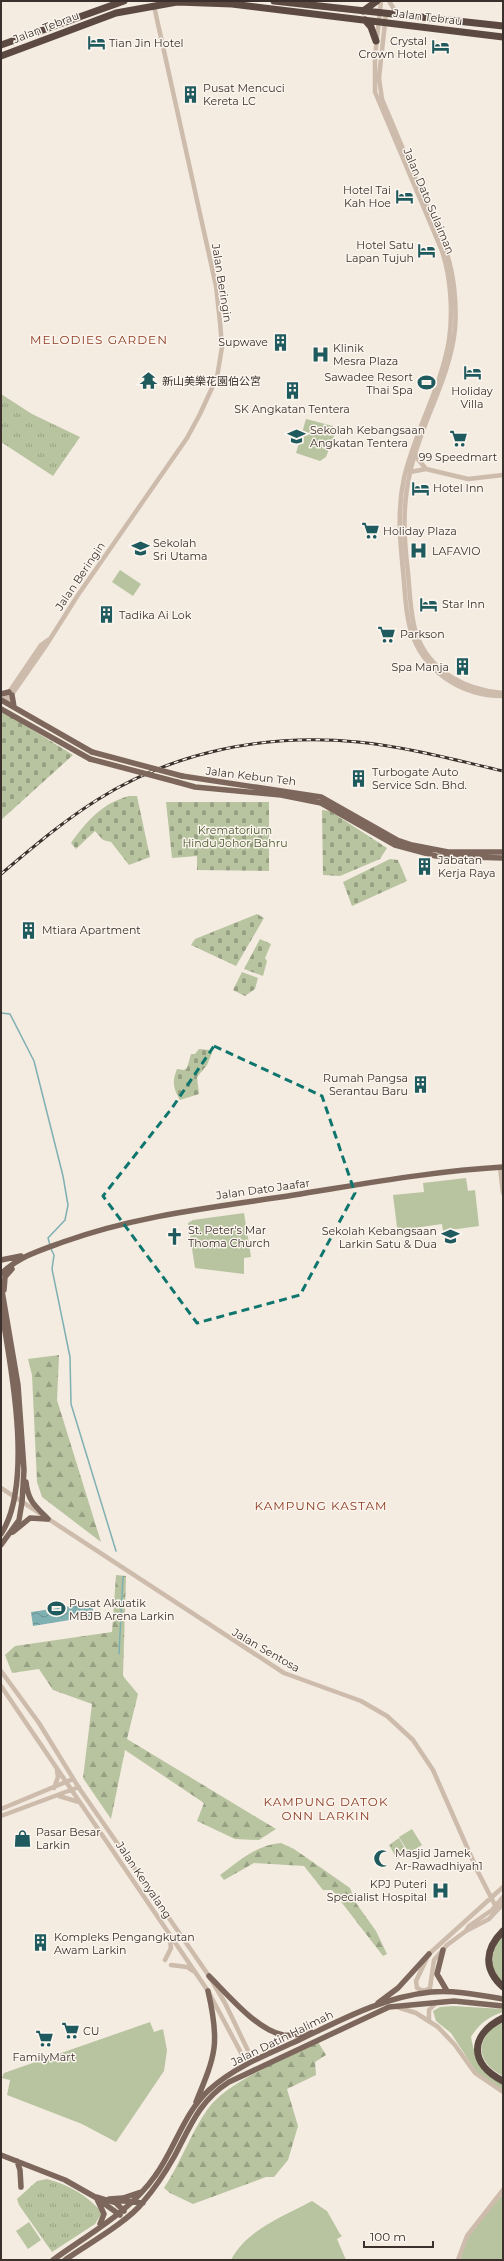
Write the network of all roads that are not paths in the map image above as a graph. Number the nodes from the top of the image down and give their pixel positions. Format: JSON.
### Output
{"nodes":[{"id":1,"x":124,"y":1,"type":"edge"},
{"id":2,"x":274,"y":1,"type":"edge"},
{"id":3,"x":377,"y":1,"type":"edge"},
{"id":4,"x":381,"y":1,"type":"edge"},
{"id":5,"x":390,"y":2,"type":"edge"},
{"id":6,"x":154,"y":6,"type":"junction"},
{"id":7,"x":362,"y":11,"type":"junction"},
{"id":8,"x":383,"y":13,"type":"junction"},
{"id":9,"x":397,"y":14,"type":"junction"},
{"id":10,"x":365,"y":20,"type":"junction"},
{"id":11,"x":382,"y":22,"type":"junction"},
{"id":12,"x":503,"y":26,"type":"edge"},
{"id":13,"x":503,"y":37,"type":"edge"},
{"id":14,"x":376,"y":40,"type":"junction"},
{"id":15,"x":1,"y":45,"type":"edge"},
{"id":16,"x":1,"y":56,"type":"edge"},
{"id":17,"x":416,"y":454,"type":"junction"},
{"id":18,"x":426,"y":469,"type":"junction"},
{"id":19,"x":410,"y":472,"type":"junction"},
{"id":20,"x":503,"y":475,"type":"edge"},
{"id":21,"x":11,"y":693,"type":"junction"},
{"id":22,"x":503,"y":693,"type":"edge"},
{"id":23,"x":1,"y":694,"type":"edge"},
{"id":24,"x":503,"y":696,"type":"edge"},
{"id":25,"x":3,"y":703,"type":"edge"},
{"id":26,"x":14,"y":707,"type":"junction"},
{"id":27,"x":503,"y":852,"type":"edge"},
{"id":28,"x":503,"y":858,"type":"edge"},
{"id":29,"x":501,"y":1167,"type":"edge"},
{"id":30,"x":503,"y":1193,"type":"edge"},
{"id":31,"x":1,"y":1255,"type":"edge"},
{"id":32,"x":28,"y":1255,"type":"junction"},
{"id":33,"x":1,"y":1260,"type":"edge"},
{"id":34,"x":1,"y":1266,"type":"edge"},
{"id":35,"x":2,"y":1274,"type":"edge"},
{"id":36,"x":1,"y":1285,"type":"edge"},
{"id":37,"x":3,"y":1308,"type":"edge"},
{"id":38,"x":24,"y":1470,"type":"junction"},
{"id":39,"x":1,"y":1488,"type":"edge"},
{"id":40,"x":16,"y":1498,"type":"junction"},
{"id":41,"x":22,"y":1502,"type":"junction"},
{"id":42,"x":48,"y":1519,"type":"junction"},
{"id":43,"x":1,"y":1534,"type":"edge"},
{"id":44,"x":9,"y":1536,"type":"junction"},
{"id":45,"x":1,"y":1545,"type":"edge"},
{"id":46,"x":1,"y":1671,"type":"edge"},
{"id":47,"x":1,"y":1686,"type":"edge"},
{"id":48,"x":57,"y":1768,"type":"junction"},
{"id":49,"x":73,"y":1778,"type":"junction"},
{"id":50,"x":66,"y":1782,"type":"junction"},
{"id":51,"x":79,"y":1787,"type":"junction"},
{"id":52,"x":54,"y":1788,"type":"junction"},
{"id":53,"x":71,"y":1791,"type":"junction"},
{"id":54,"x":58,"y":1796,"type":"junction"},
{"id":55,"x":80,"y":1803,"type":"junction"},
{"id":56,"x":1,"y":1809,"type":"edge"},
{"id":57,"x":1,"y":1816,"type":"edge"},
{"id":58,"x":117,"y":1841,"type":"junction"},
{"id":59,"x":110,"y":1846,"type":"junction"},
{"id":60,"x":503,"y":1887,"type":"edge"},
{"id":61,"x":503,"y":1897,"type":"edge"},
{"id":62,"x":492,"y":1899,"type":"junction"},
{"id":63,"x":503,"y":1904,"type":"edge"},
{"id":64,"x":496,"y":1905,"type":"junction"},
{"id":65,"x":466,"y":1931,"type":"junction"},
{"id":66,"x":503,"y":1931,"type":"edge"},
{"id":67,"x":169,"y":1932,"type":"junction"},
{"id":68,"x":443,"y":1950,"type":"junction"},
{"id":69,"x":429,"y":1954,"type":"junction"},
{"id":70,"x":165,"y":1960,"type":"dead end"},
{"id":71,"x":171,"y":1965,"type":"dead end"},
{"id":72,"x":196,"y":1973,"type":"junction"},
{"id":73,"x":209,"y":1976,"type":"junction"},
{"id":74,"x":503,"y":1987,"type":"edge"},
{"id":75,"x":208,"y":1991,"type":"junction"},
{"id":76,"x":447,"y":1991,"type":"junction"},
{"id":77,"x":503,"y":1999,"type":"edge"},
{"id":78,"x":441,"y":2002,"type":"junction"},
{"id":79,"x":394,"y":2006,"type":"junction"},
{"id":80,"x":503,"y":2006,"type":"edge"},
{"id":81,"x":369,"y":2008,"type":"junction"},
{"id":82,"x":503,"y":2018,"type":"edge"},
{"id":83,"x":429,"y":2020,"type":"junction"},
{"id":84,"x":324,"y":2028,"type":"junction"},
{"id":85,"x":292,"y":2052,"type":"junction"},
{"id":86,"x":251,"y":2064,"type":"junction"},
{"id":87,"x":235,"y":2079,"type":"junction"},
{"id":88,"x":503,"y":2081,"type":"edge"},
{"id":89,"x":503,"y":2092,"type":"edge"},
{"id":90,"x":193,"y":2109,"type":"junction"},
{"id":91,"x":1,"y":2155,"type":"edge"},
{"id":92,"x":17,"y":2161,"type":"junction"},
{"id":93,"x":20,"y":2187,"type":"dead end"},
{"id":94,"x":503,"y":2190,"type":"edge"},
{"id":95,"x":143,"y":2192,"type":"junction"},
{"id":96,"x":95,"y":2197,"type":"junction"},
{"id":97,"x":109,"y":2199,"type":"junction"},
{"id":98,"x":137,"y":2203,"type":"junction"},
{"id":99,"x":120,"y":2211,"type":"junction"},
{"id":100,"x":126,"y":2218,"type":"junction"},
{"id":101,"x":99,"y":2226,"type":"junction"},
{"id":102,"x":53,"y":2260,"type":"edge"},
{"id":103,"x":65,"y":2260,"type":"edge"},
{"id":104,"x":458,"y":2260,"type":"edge"}],
"edges":[{"from":1,"to":15,"type":"highway","name":"Jalan Tebrau"},
{"from":2,"to":7,"type":"highway","name":"Jalan Tebrau"},
{"from":3,"to":7,"type":"highway"},
{"from":4,"to":8,"type":"street","name":"Jalan Dato Sulaiman"},
{"from":5,"to":9,"type":"street"},
{"from":6,"to":10,"type":"highway","name":"Jalan Tebrau"},
{"from":6,"to":16,"type":"highway","name":"Jalan Tebrau"},
{"from":6,"to":21,"type":"street","name":"Jalan Beringin"},
{"from":7,"to":8,"type":"highway","name":"Jalan Tebrau"},
{"from":8,"to":9,"type":"highway","name":"Jalan Tebrau"},
{"from":8,"to":11,"type":"street","name":"Jalan Dato Sulaiman"},
{"from":9,"to":12,"type":"highway","name":"Jalan Tebrau"},
{"from":10,"to":11,"type":"highway","name":"Jalan Tebrau"},
{"from":10,"to":14,"type":"highway"},
{"from":11,"to":13,"type":"highway","name":"Jalan Tebrau"},
{"from":11,"to":14,"type":"street","name":"Jalan Dato Sulaiman"},
{"from":11,"to":17,"type":"street","name":"Jalan Dato Sulaiman"},
{"from":14,"to":24,"type":"street","name":"Jalan Dato Sulaiman"},
{"from":17,"to":18,"type":"street"},
{"from":17,"to":19,"type":"street","name":"Jalan Dato Sulaiman"},
{"from":18,"to":19,"type":"street"},
{"from":18,"to":20,"type":"street"},
{"from":19,"to":22,"type":"street","name":"Jalan Dato Sulaiman"},
{"from":21,"to":23,"type":"main road"},
{"from":21,"to":25,"type":"street","name":"Jalan Beringin"},
{"from":21,"to":26,"type":"main road"},
{"from":25,"to":26,"type":"main road","name":"Jalan Kebun Teh"},
{"from":25,"to":28,"type":"main road","name":"Jalan Kebun Teh","bridge":true},
{"from":26,"to":27,"type":"main road","name":"Jalan Kebun Teh","bridge":true},
{"from":29,"to":30,"type":"street"},
{"from":29,"to":32,"type":"main road","name":"Jalan Dato Jaafar"},
{"from":31,"to":32,"type":"main road"},
{"from":32,"to":33,"type":"main road","name":"Jalan Dato Jaafar"},
{"from":32,"to":35,"type":"main road","name":"Jalan Dato Jaafar"},
{"from":32,"to":37,"type":"main road"},
{"from":34,"to":35,"type":"main road"},
{"from":36,"to":37,"type":"main road"},
{"from":37,"to":38,"type":"main road"},
{"from":37,"to":40,"type":"main road"},
{"from":38,"to":41,"type":"main road"},
{"from":38,"to":42,"type":"main road"},
{"from":39,"to":40,"type":"street","name":"Jalan Sentosa"},
{"from":40,"to":41,"type":"street","name":"Jalan Sentosa"},
{"from":40,"to":43,"type":"main road"},
{"from":41,"to":42,"type":"street","name":"Jalan Sentosa"},
{"from":41,"to":44,"type":"main road"},
{"from":42,"to":44,"type":"main road"},
{"from":42,"to":62,"type":"street","name":"Jalan Sentosa"},
{"from":44,"to":45,"type":"main road"},
{"from":46,"to":49,"type":"street","name":"Jalan Kenyalang"},
{"from":47,"to":48,"type":"street","name":"Jalan Kenyalang"},
{"from":48,"to":50,"type":"street","name":"Jalan Kenyalang"},
{"from":48,"to":52,"type":"street"},
{"from":49,"to":50,"type":"street"},
{"from":49,"to":51,"type":"street","name":"Jalan Kenyalang"},
{"from":50,"to":52,"type":"street"},
{"from":50,"to":53,"type":"street","name":"Jalan Kenyalang"},
{"from":51,"to":53,"type":"street"},
{"from":51,"to":58,"type":"street","name":"Jalan Kenyalang"},
{"from":52,"to":56,"type":"street"},
{"from":53,"to":54,"type":"street"},
{"from":53,"to":55,"type":"street","name":"Jalan Kenyalang"},
{"from":54,"to":55,"type":"street"},
{"from":54,"to":57,"type":"street"},
{"from":55,"to":59,"type":"street","name":"Jalan Kenyalang"},
{"from":58,"to":59,"type":"street"},
{"from":58,"to":73,"type":"street","name":"Jalan Kenyalang"},
{"from":59,"to":67,"type":"street","name":"Jalan Kenyalang"},
{"from":60,"to":62,"type":"street"},
{"from":61,"to":64,"type":"street"},
{"from":62,"to":64,"type":"street","name":"Jalan Sentosa"},
{"from":62,"to":69,"type":"street"},
{"from":63,"to":65,"type":"street"},
{"from":64,"to":65,"type":"street"},
{"from":65,"to":68,"type":"street"},
{"from":66,"to":74,"type":"highway"},
{"from":67,"to":70,"type":"street"},
{"from":67,"to":72,"type":"street","name":"Jalan Kenyalang"},
{"from":68,"to":69,"type":"street"},
{"from":68,"to":76,"type":"main road"},
{"from":69,"to":81,"type":"main road"},
{"from":71,"to":72,"type":"street"},
{"from":72,"to":75,"type":"street","name":"Jalan Kenyalang"},
{"from":73,"to":84,"type":"main road"},
{"from":73,"to":86,"type":"street","name":"Jalan Kenyalang"},
{"from":75,"to":86,"type":"street","name":"Jalan Kenyalang"},
{"from":75,"to":90,"type":"main road"},
{"from":76,"to":77,"type":"main road","name":"Jalan Datin Halimah"},
{"from":76,"to":81,"type":"main road","name":"Jalan Datin Halimah"},
{"from":78,"to":79,"type":"main road","name":"Jalan Datin Halimah"},
{"from":78,"to":80,"type":"main road","name":"Jalan Datin Halimah"},
{"from":78,"to":83,"type":"street"},
{"from":79,"to":83,"type":"street"},
{"from":79,"to":85,"type":"main road","name":"Jalan Datin Halimah"},
{"from":81,"to":84,"type":"main road","name":"Jalan Datin Halimah"},
{"from":82,"to":88,"type":"highway"},
{"from":83,"to":89,"type":"street"},
{"from":84,"to":86,"type":"main road","name":"Jalan Datin Halimah"},
{"from":85,"to":86,"type":"main road"},
{"from":85,"to":87,"type":"main road","name":"Jalan Datin Halimah"},
{"from":86,"to":87,"type":"main road"},
{"from":86,"to":90,"type":"main road","name":"Jalan Datin Halimah"},
{"from":87,"to":98,"type":"main road","name":"Jalan Datin Halimah"},
{"from":90,"to":95,"type":"main road","name":"Jalan Datin Halimah"},
{"from":91,"to":92,"type":"main road"},
{"from":92,"to":93,"type":"main road"},
{"from":92,"to":96,"type":"main road"},
{"from":94,"to":104,"type":"street"},
{"from":95,"to":97,"type":"main road"},
{"from":95,"to":98,"type":"main road","name":"Jalan Datin Halimah"},
{"from":96,"to":97,"type":"main road"},
{"from":96,"to":99,"type":"main road"},
{"from":96,"to":101,"type":"main road"},
{"from":97,"to":98,"type":"main road"},
{"from":97,"to":99,"type":"main road"},
{"from":98,"to":99,"type":"main road","name":"Jalan Datin Halimah"},
{"from":98,"to":100,"type":"main road","name":"Jalan Datin Halimah"},
{"from":99,"to":100,"type":"main road"},
{"from":99,"to":101,"type":"main road","name":"Jalan Datin Halimah"},
{"from":100,"to":103,"type":"main road","name":"Jalan Datin Halimah"},
{"from":101,"to":102,"type":"main road","name":"Jalan Datin Halimah"}]}
